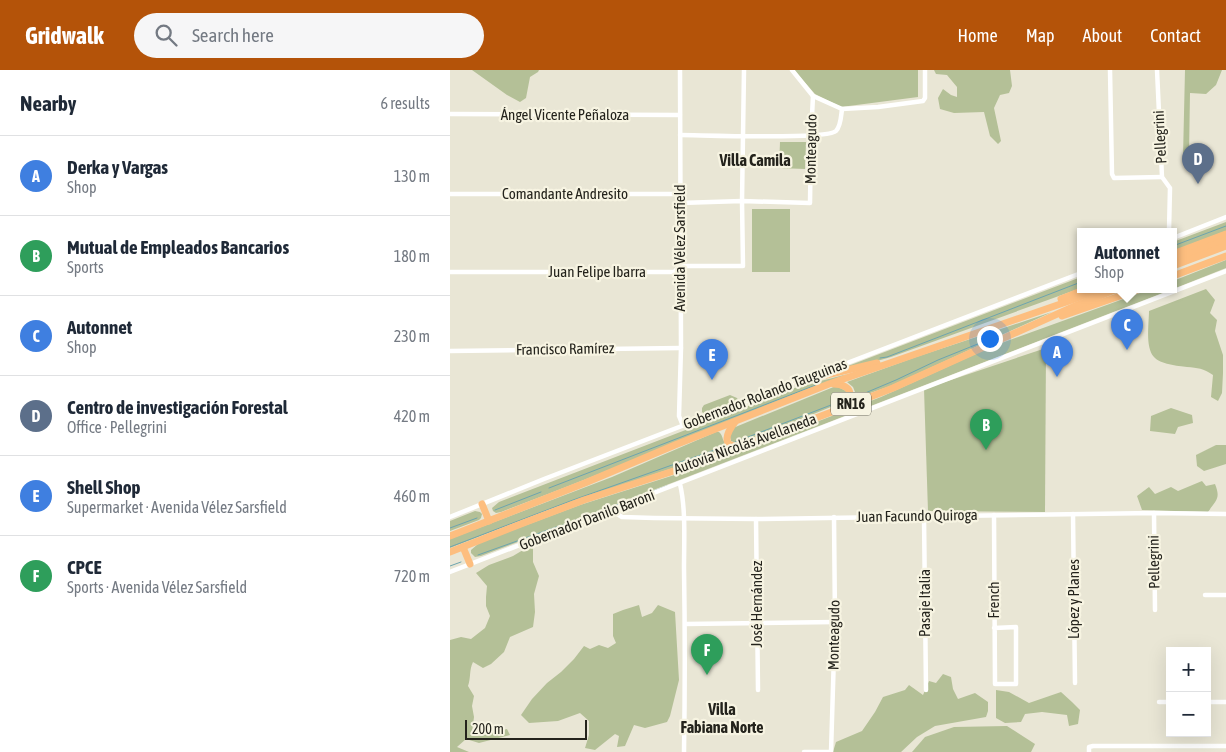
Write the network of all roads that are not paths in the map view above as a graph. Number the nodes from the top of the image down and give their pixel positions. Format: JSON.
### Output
{"nodes":[{"id":1,"x":680,"y":70,"type":"edge"},
{"id":2,"x":744,"y":70,"type":"edge"},
{"id":3,"x":792,"y":70,"type":"edge"},
{"id":4,"x":925,"y":70,"type":"edge"},
{"id":5,"x":1110,"y":70,"type":"edge"},
{"id":6,"x":1157,"y":70,"type":"edge"},
{"id":7,"x":813,"y":96,"type":"junction"},
{"id":8,"x":842,"y":109,"type":"junction"},
{"id":9,"x":450,"y":114,"type":"edge"},
{"id":10,"x":680,"y":115,"type":"junction"},
{"id":11,"x":680,"y":135,"type":"junction"},
{"id":12,"x":743,"y":136,"type":"junction"},
{"id":13,"x":810,"y":136,"type":"junction"},
{"id":14,"x":1162,"y":177,"type":"junction"},
{"id":15,"x":450,"y":194,"type":"edge"},
{"id":16,"x":680,"y":194,"type":"junction"},
{"id":17,"x":742,"y":201,"type":"junction"},
{"id":18,"x":680,"y":203,"type":"junction"},
{"id":19,"x":1226,"y":217,"type":"edge"},
{"id":20,"x":1169,"y":228,"type":"edge"},
{"id":21,"x":1226,"y":234,"type":"edge"},
{"id":22,"x":1177,"y":236,"type":"edge"},
{"id":23,"x":1226,"y":240,"type":"edge"},
{"id":24,"x":1226,"y":246,"type":"edge"},
{"id":25,"x":1177,"y":252,"type":"edge"},
{"id":26,"x":1226,"y":256,"type":"edge"},
{"id":27,"x":1177,"y":258,"type":"edge"},
{"id":28,"x":1177,"y":264,"type":"edge"},
{"id":29,"x":680,"y":266,"type":"junction"},
{"id":30,"x":1226,"y":270,"type":"edge"},
{"id":31,"x":450,"y":272,"type":"edge"},
{"id":32,"x":1177,"y":274,"type":"edge"},
{"id":33,"x":1077,"y":275,"type":"edge"},
{"id":34,"x":1177,"y":289,"type":"edge"},
{"id":35,"x":1077,"y":293,"type":"edge"},
{"id":36,"x":1089,"y":293,"type":"edge"},
{"id":37,"x":1107,"y":293,"type":"edge"},
{"id":38,"x":1128,"y":293,"type":"edge"},
{"id":39,"x":1167,"y":293,"type":"edge"},
{"id":40,"x":998,"y":325,"type":"junction"},
{"id":41,"x":1019,"y":331,"type":"junction"},
{"id":42,"x":681,"y":348,"type":"junction"},
{"id":43,"x":450,"y":351,"type":"edge"},
{"id":44,"x":911,"y":354,"type":"junction"},
{"id":45,"x":797,"y":382,"type":"junction"},
{"id":46,"x":829,"y":384,"type":"junction"},
{"id":47,"x":837,"y":410,"type":"junction"},
{"id":48,"x":737,"y":420,"type":"junction"},
{"id":49,"x":683,"y":426,"type":"junction"},
{"id":50,"x":745,"y":446,"type":"junction"},
{"id":51,"x":680,"y":484,"type":"junction"},
{"id":52,"x":482,"y":504,"type":"junction"},
{"id":53,"x":611,"y":510,"type":"junction"},
{"id":54,"x":450,"y":513,"type":"edge"},
{"id":55,"x":460,"y":513,"type":"junction"},
{"id":56,"x":1154,"y":513,"type":"junction"},
{"id":57,"x":1073,"y":514,"type":"junction"},
{"id":58,"x":1226,"y":514,"type":"edge"},
{"id":59,"x":994,"y":515,"type":"junction"},
{"id":60,"x":924,"y":516,"type":"junction"},
{"id":61,"x":450,"y":517,"type":"edge"},
{"id":62,"x":683,"y":518,"type":"junction"},
{"id":63,"x":834,"y":518,"type":"junction"},
{"id":64,"x":756,"y":519,"type":"junction"},
{"id":65,"x":489,"y":520,"type":"junction"},
{"id":66,"x":450,"y":536,"type":"edge"},
{"id":67,"x":463,"y":546,"type":"junction"},
{"id":68,"x":450,"y":552,"type":"edge"},
{"id":69,"x":470,"y":564,"type":"junction"},
{"id":70,"x":450,"y":572,"type":"edge"},
{"id":71,"x":1205,"y":595,"type":"dead end"},
{"id":72,"x":1226,"y":595,"type":"edge"},
{"id":73,"x":1155,"y":610,"type":"dead end"},
{"id":74,"x":757,"y":622,"type":"junction"},
{"id":75,"x":834,"y":622,"type":"junction"},
{"id":76,"x":685,"y":624,"type":"junction"},
{"id":77,"x":994,"y":628,"type":"junction"},
{"id":78,"x":1075,"y":683,"type":"dead end"},
{"id":79,"x":758,"y":690,"type":"dead end"},
{"id":80,"x":926,"y":690,"type":"dead end"},
{"id":81,"x":1159,"y":702,"type":"dead end"},
{"id":82,"x":1166,"y":702,"type":"edge"},
{"id":83,"x":1211,"y":702,"type":"edge"},
{"id":84,"x":1226,"y":702,"type":"edge"},
{"id":85,"x":1226,"y":746,"type":"edge"},
{"id":86,"x":1089,"y":749,"type":"edge"},
{"id":87,"x":1156,"y":749,"type":"edge"},
{"id":88,"x":684,"y":752,"type":"edge"},
{"id":89,"x":804,"y":752,"type":"edge"},
{"id":90,"x":831,"y":752,"type":"edge"}],
"edges":[{"from":1,"to":10,"type":"street","name":"Avenida Vélez Sarsfield"},
{"from":2,"to":12,"type":"street"},
{"from":3,"to":7,"type":"street"},
{"from":4,"to":8,"type":"street"},
{"from":5,"to":14,"type":"street"},
{"from":6,"to":14,"type":"street","name":"Pellegrini"},
{"from":7,"to":8,"type":"street"},
{"from":7,"to":13,"type":"street","name":"Monteagudo"},
{"from":8,"to":13,"type":"street"},
{"from":9,"to":10,"type":"street","name":"Ángel Vicente Peñaloza"},
{"from":10,"to":11,"type":"street","name":"Avenida Vélez Sarsfield"},
{"from":11,"to":12,"type":"street"},
{"from":11,"to":16,"type":"street","name":"Avenida Vélez Sarsfield"},
{"from":12,"to":13,"type":"street"},
{"from":12,"to":17,"type":"street"},
{"from":13,"to":17,"type":"street","name":"Monteagudo"},
{"from":14,"to":20,"type":"street","name":"Pellegrini"},
{"from":15,"to":16,"type":"street","name":"Comandante Andresito"},
{"from":16,"to":18,"type":"street","name":"Avenida Vélez Sarsfield"},
{"from":17,"to":18,"type":"street"},
{"from":17,"to":29,"type":"street","name":"Juan Felipe Ibarra"},
{"from":18,"to":29,"type":"street","name":"Avenida Vélez Sarsfield"},
{"from":19,"to":22,"type":"street"},
{"from":21,"to":25,"type":"highway"},
{"from":23,"to":27,"type":"highway"},
{"from":24,"to":28,"type":"highway"},
{"from":26,"to":32,"type":"highway"},
{"from":29,"to":31,"type":"street","name":"Juan Felipe Ibarra"},
{"from":29,"to":42,"type":"street","name":"Avenida Vélez Sarsfield"},
{"from":30,"to":34,"type":"street","name":"Gobernador Danilo Baroni"},
{"from":33,"to":45,"type":"street","name":"Gobernador Rolando Tauguinas"},
{"from":35,"to":40,"type":"highway"},
{"from":36,"to":40,"type":"highway","name":"Autovía Nicolás Avellaneda","number":"RN16"},
{"from":37,"to":41,"type":"highway","name":"Autovía Nicolás Avellaneda","number":"RN16"},
{"from":38,"to":41,"type":"highway"},
{"from":39,"to":51,"type":"street","name":"Gobernador Danilo Baroni"},
{"from":40,"to":44,"type":"highway","name":"Autovía Nicolás Avellaneda","number":"RN16"},
{"from":41,"to":47,"type":"highway","name":"Autovía Nicolás Avellaneda","number":"RN16"},
{"from":42,"to":43,"type":"street","name":"Francisco Ramírez"},
{"from":42,"to":49,"type":"street","name":"Avenida Vélez Sarsfield"},
{"from":44,"to":45,"type":"highway"},
{"from":44,"to":46,"type":"highway","name":"Autovía Nicolás Avellaneda","number":"RN16"},
{"from":45,"to":49,"type":"street","name":"Gobernador Rolando Tauguinas"},
{"from":46,"to":47,"type":"highway"},
{"from":46,"to":48,"type":"highway","name":"Autovía Nicolás Avellaneda","number":"RN16"},
{"from":47,"to":50,"type":"highway","name":"Autovía Nicolás Avellaneda","number":"RN16"},
{"from":48,"to":50,"type":"highway"},
{"from":48,"to":65,"type":"highway","name":"Autovía Nicolás Avellaneda","number":"RN16"},
{"from":49,"to":52,"type":"street","name":"Gobernador Rolando Tauguinas"},
{"from":50,"to":67,"type":"highway","name":"Autovía Nicolás Avellaneda","number":"RN16"},
{"from":51,"to":53,"type":"street","name":"Gobernador Danilo Baroni"},
{"from":51,"to":62,"type":"street"},
{"from":52,"to":55,"type":"street","name":"Gobernador Rolando Tauguinas"},
{"from":52,"to":65,"type":"highway"},
{"from":53,"to":62,"type":"street","name":"Juan Facundo Quiroga"},
{"from":53,"to":69,"type":"street","name":"Gobernador Danilo Baroni"},
{"from":54,"to":55,"type":"street"},
{"from":55,"to":61,"type":"street","name":"Gobernador Rolando Tauguinas"},
{"from":56,"to":57,"type":"street","name":"Juan Facundo Quiroga"},
{"from":56,"to":58,"type":"street","name":"Juan Facundo Quiroga"},
{"from":56,"to":73,"type":"street","name":"Pellegrini"},
{"from":57,"to":59,"type":"street","name":"Juan Facundo Quiroga"},
{"from":57,"to":78,"type":"street","name":"López y Planes"},
{"from":59,"to":60,"type":"street","name":"Juan Facundo Quiroga"},
{"from":59,"to":77,"type":"street","name":"French"},
{"from":60,"to":63,"type":"street","name":"Juan Facundo Quiroga"},
{"from":60,"to":80,"type":"street","name":"Pasaje Italia"},
{"from":62,"to":64,"type":"street","name":"Juan Facundo Quiroga"},
{"from":62,"to":76,"type":"street"},
{"from":63,"to":64,"type":"street","name":"Juan Facundo Quiroga"},
{"from":63,"to":75,"type":"street","name":"Monteagudo"},
{"from":64,"to":74,"type":"street","name":"José Hernández"},
{"from":65,"to":66,"type":"highway","name":"Autovía Nicolás Avellaneda","number":"RN16"},
{"from":67,"to":68,"type":"highway","name":"Autovía Nicolás Avellaneda","number":"RN16"},
{"from":67,"to":69,"type":"highway"},
{"from":69,"to":70,"type":"street","name":"Gobernador Danilo Baroni"},
{"from":71,"to":72,"type":"street"},
{"from":74,"to":75,"type":"street"},
{"from":74,"to":76,"type":"street"},
{"from":74,"to":79,"type":"street","name":"José Hernández"},
{"from":75,"to":90,"type":"street","name":"Monteagudo"},
{"from":76,"to":88,"type":"street"},
{"from":77,"to":77,"type":"street","name":"French"},
{"from":81,"to":82,"type":"street"},
{"from":83,"to":84,"type":"street"},
{"from":85,"to":87,"type":"street"},
{"from":86,"to":87,"type":"street"},
{"from":89,"to":90,"type":"street"}]}
